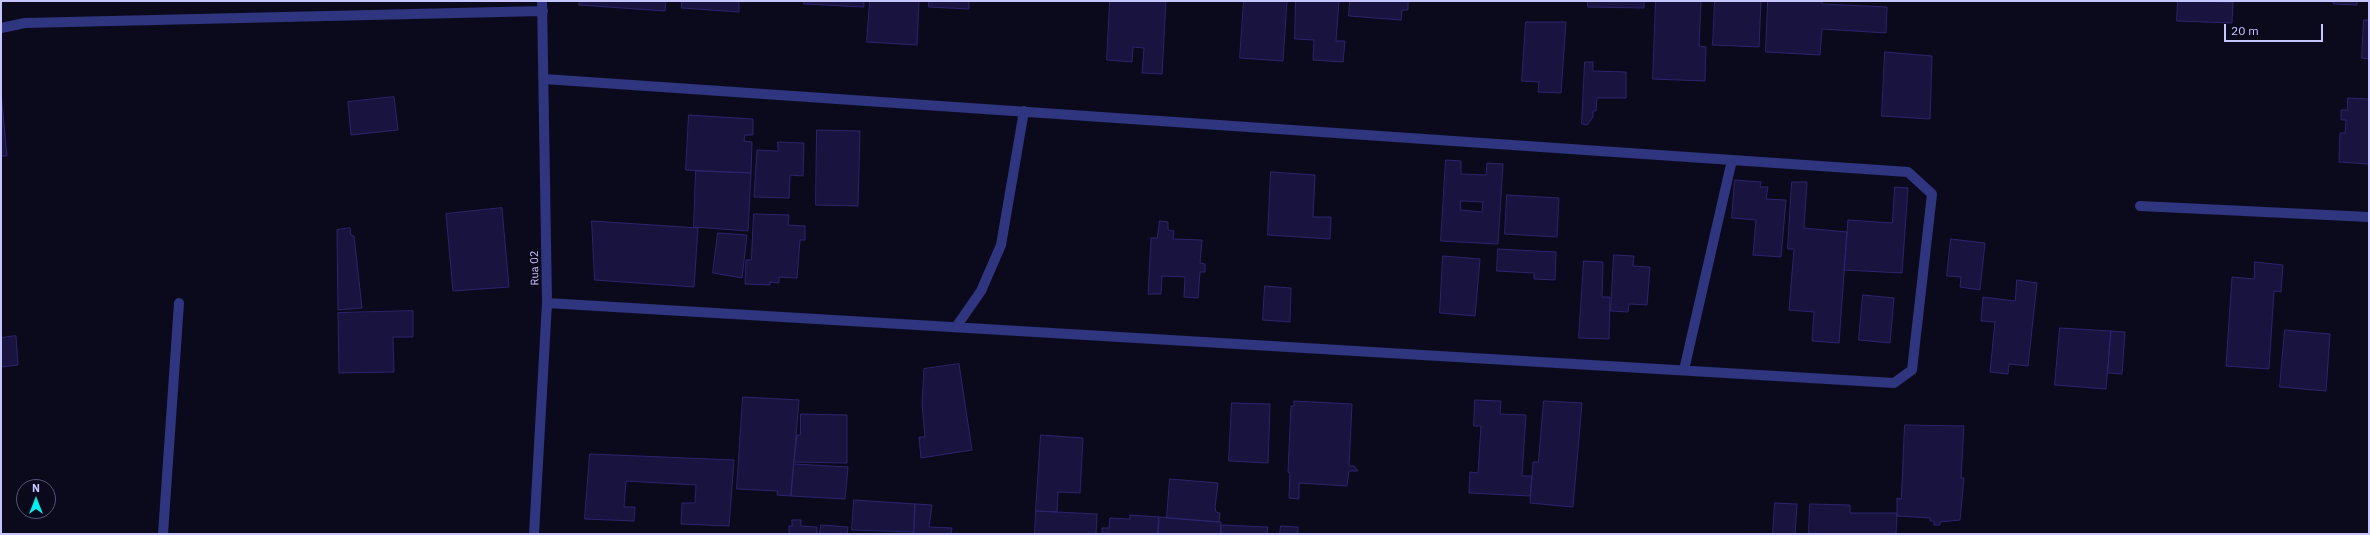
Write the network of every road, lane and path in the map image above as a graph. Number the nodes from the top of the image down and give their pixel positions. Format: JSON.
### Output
{"nodes":[{"id":1,"x":542,"y":6,"type":"edge"},
{"id":2,"x":1,"y":28,"type":"edge"},
{"id":3,"x":544,"y":79,"type":"junction"},
{"id":4,"x":1024,"y":112,"type":"junction"},
{"id":5,"x":1732,"y":160,"type":"junction"},
{"id":6,"x":2140,"y":206,"type":"dead end"},
{"id":7,"x":2369,"y":217,"type":"edge"},
{"id":8,"x":179,"y":303,"type":"dead end"},
{"id":9,"x":547,"y":303,"type":"junction"},
{"id":10,"x":956,"y":327,"type":"junction"},
{"id":11,"x":1684,"y":370,"type":"junction"},
{"id":12,"x":163,"y":534,"type":"edge"},
{"id":13,"x":534,"y":534,"type":"edge"}],
"edges":[{"from":1,"to":2,"type":"street"},
{"from":1,"to":3,"type":"street","name":"Rua 02"},
{"from":3,"to":4,"type":"street"},
{"from":3,"to":9,"type":"street","name":"Rua 02"},
{"from":4,"to":5,"type":"street"},
{"from":4,"to":10,"type":"street"},
{"from":5,"to":11,"type":"street"},
{"from":5,"to":11,"type":"street"},
{"from":6,"to":7,"type":"street"},
{"from":8,"to":12,"type":"street"},
{"from":9,"to":10,"type":"street"},
{"from":9,"to":13,"type":"street","name":"Rua 02"},
{"from":10,"to":11,"type":"street"}]}
